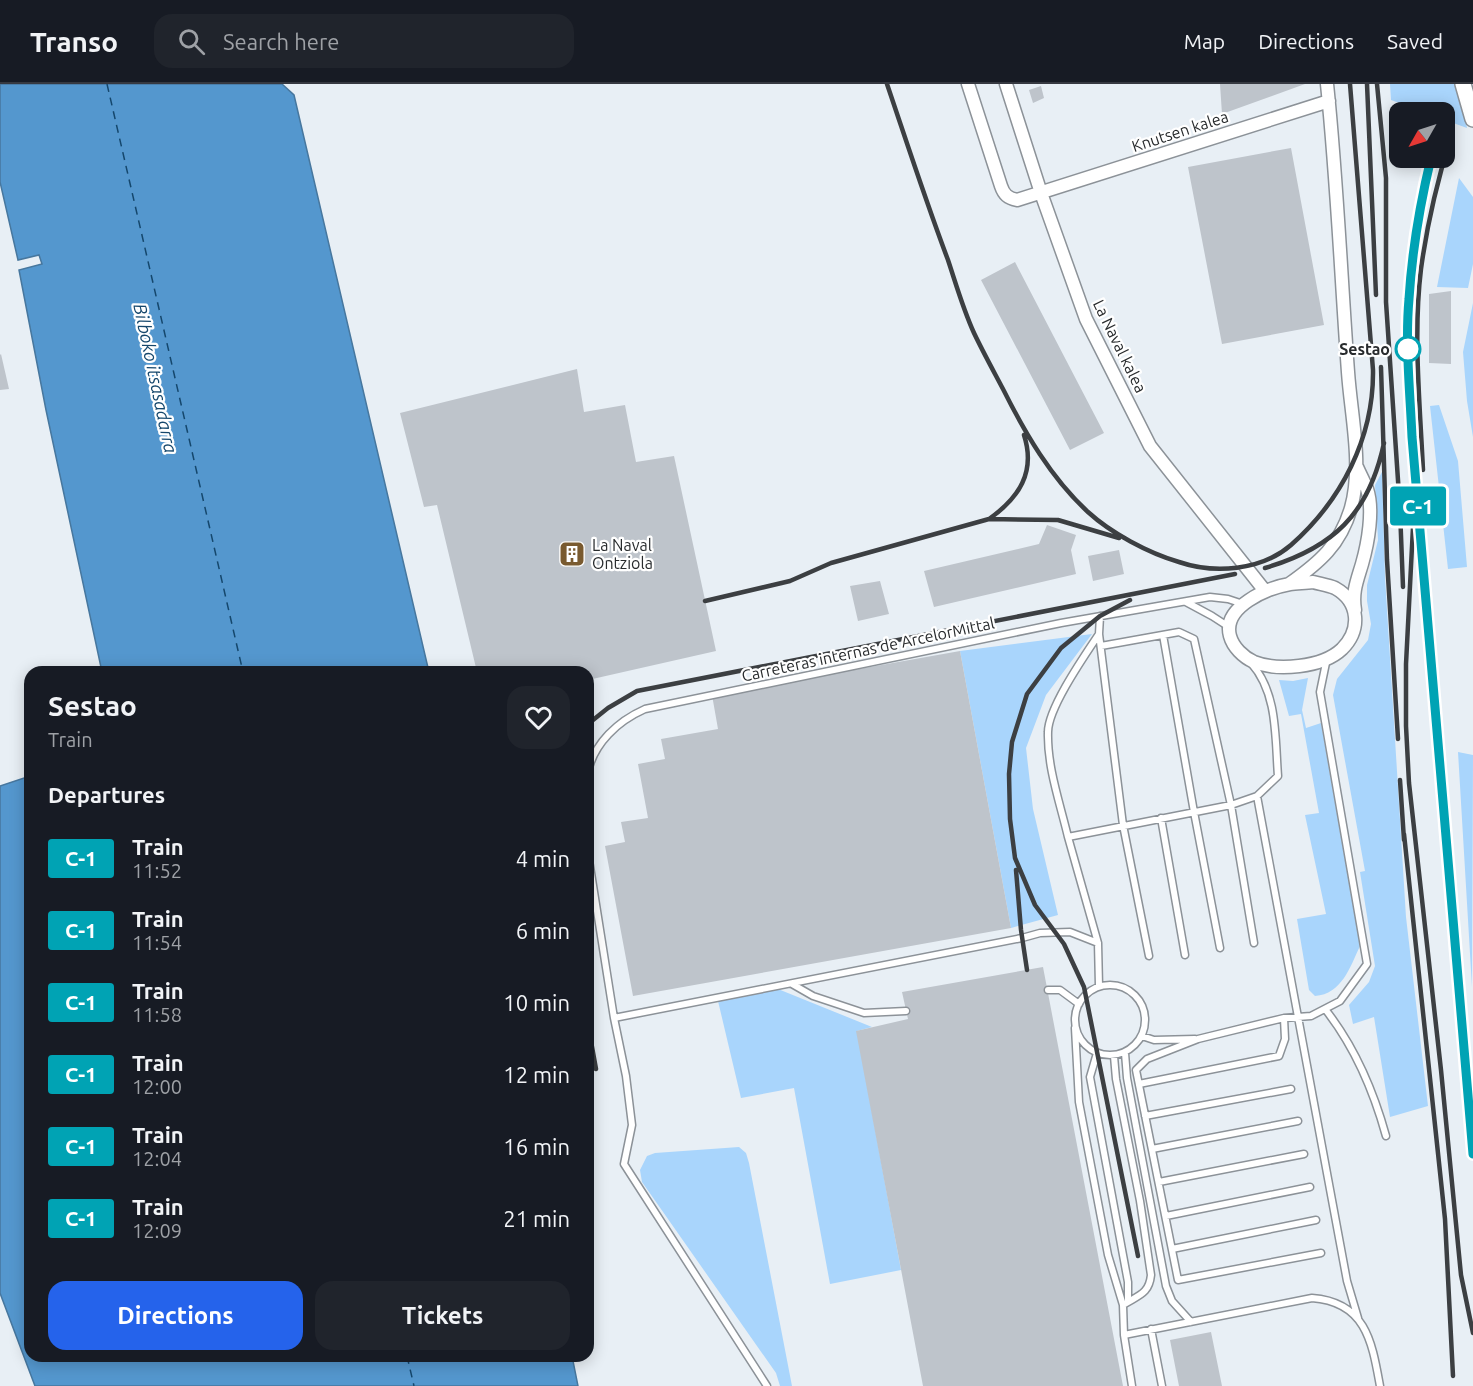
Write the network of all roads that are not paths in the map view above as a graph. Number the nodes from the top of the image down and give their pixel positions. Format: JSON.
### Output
{"nodes":[{"id":1,"x":968,"y":84,"type":"edge"},
{"id":2,"x":1006,"y":84,"type":"edge"},
{"id":3,"x":1327,"y":84,"type":"edge"},
{"id":4,"x":1463,"y":84,"type":"edge"},
{"id":5,"x":1329,"y":100,"type":"junction"},
{"id":6,"x":1473,"y":119,"type":"edge"},
{"id":7,"x":1041,"y":193,"type":"junction"},
{"id":8,"x":1357,"y":466,"type":"junction"},
{"id":9,"x":1289,"y":584,"type":"junction"},
{"id":10,"x":1265,"y":591,"type":"junction"},
{"id":11,"x":1185,"y":602,"type":"junction"},
{"id":12,"x":1244,"y":604,"type":"junction"},
{"id":13,"x":1356,"y":613,"type":"junction"},
{"id":14,"x":1100,"y":616,"type":"junction"},
{"id":15,"x":1229,"y":627,"type":"junction"},
{"id":16,"x":1100,"y":634,"type":"junction"},
{"id":17,"x":1163,"y":635,"type":"junction"},
{"id":18,"x":1101,"y":646,"type":"junction"},
{"id":19,"x":1327,"y":657,"type":"junction"},
{"id":20,"x":1246,"y":658,"type":"junction"},
{"id":21,"x":594,"y":754,"type":"edge"},
{"id":22,"x":1257,"y":796,"type":"junction"},
{"id":23,"x":1231,"y":805,"type":"junction"},
{"id":24,"x":1194,"y":812,"type":"junction"},
{"id":25,"x":1161,"y":818,"type":"junction"},
{"id":26,"x":1123,"y":825,"type":"junction"},
{"id":27,"x":1068,"y":837,"type":"junction"},
{"id":28,"x":594,"y":892,"type":"edge"},
{"id":29,"x":1098,"y":943,"type":"junction"},
{"id":30,"x":1254,"y":943,"type":"dead end"},
{"id":31,"x":1220,"y":948,"type":"dead end"},
{"id":32,"x":1185,"y":955,"type":"dead end"},
{"id":33,"x":1149,"y":956,"type":"dead end"},
{"id":34,"x":791,"y":983,"type":"junction"},
{"id":35,"x":1099,"y":986,"type":"junction"},
{"id":36,"x":1048,"y":990,"type":"dead end"},
{"id":37,"x":1079,"y":1004,"type":"junction"},
{"id":38,"x":1325,"y":1009,"type":"junction"},
{"id":39,"x":906,"y":1011,"type":"dead end"},
{"id":40,"x":1299,"y":1017,"type":"junction"},
{"id":41,"x":614,"y":1018,"type":"junction"},
{"id":42,"x":1284,"y":1018,"type":"junction"},
{"id":43,"x":1075,"y":1028,"type":"junction"},
{"id":44,"x":1142,"y":1036,"type":"junction"},
{"id":45,"x":1198,"y":1039,"type":"junction"},
{"id":46,"x":1097,"y":1053,"type":"junction"},
{"id":47,"x":1125,"y":1053,"type":"junction"},
{"id":48,"x":1114,"y":1056,"type":"junction"},
{"id":49,"x":1139,"y":1084,"type":"junction"},
{"id":50,"x":1291,"y":1089,"type":"dead end"},
{"id":51,"x":1146,"y":1116,"type":"junction"},
{"id":52,"x":1298,"y":1121,"type":"dead end"},
{"id":53,"x":1386,"y":1136,"type":"dead end"},
{"id":54,"x":1152,"y":1149,"type":"junction"},
{"id":55,"x":1304,"y":1154,"type":"dead end"},
{"id":56,"x":1159,"y":1182,"type":"junction"},
{"id":57,"x":1311,"y":1187,"type":"dead end"},
{"id":58,"x":1166,"y":1216,"type":"junction"},
{"id":59,"x":1316,"y":1220,"type":"dead end"},
{"id":60,"x":1172,"y":1249,"type":"junction"},
{"id":61,"x":1321,"y":1253,"type":"dead end"},
{"id":62,"x":1126,"y":1303,"type":"junction"},
{"id":63,"x":1358,"y":1318,"type":"junction"},
{"id":64,"x":1191,"y":1322,"type":"junction"},
{"id":65,"x":1151,"y":1329,"type":"junction"},
{"id":66,"x":1124,"y":1335,"type":"junction"},
{"id":67,"x":767,"y":1386,"type":"edge"},
{"id":68,"x":1131,"y":1386,"type":"edge"},
{"id":69,"x":1162,"y":1386,"type":"edge"},
{"id":70,"x":1380,"y":1386,"type":"edge"}],
"edges":[{"from":1,"to":7,"type":"street","name":"Knutsen kalea"},
{"from":2,"to":7,"type":"street","name":"La Naval kalea"},
{"from":3,"to":5,"type":"street"},
{"from":4,"to":6,"type":"street"},
{"from":5,"to":7,"type":"street","name":"Knutsen kalea"},
{"from":5,"to":8,"type":"street"},
{"from":7,"to":10,"type":"street","name":"La Naval kalea"},
{"from":8,"to":9,"type":"street"},
{"from":8,"to":13,"type":"street"},
{"from":9,"to":10,"type":"street"},
{"from":9,"to":13,"type":"street"},
{"from":10,"to":12,"type":"street"},
{"from":11,"to":12,"type":"lane","name":"Carreteras internas de ArcelorMittal"},
{"from":11,"to":14,"type":"lane","name":"Carreteras internas de ArcelorMittal"},
{"from":11,"to":15,"type":"lane"},
{"from":12,"to":15,"type":"street"},
{"from":13,"to":19,"type":"street"},
{"from":14,"to":16,"type":"lane"},
{"from":14,"to":21,"type":"lane","name":"Carreteras internas de ArcelorMittal"},
{"from":15,"to":20,"type":"street"},
{"from":16,"to":18,"type":"lane"},
{"from":16,"to":27,"type":"lane"},
{"from":17,"to":18,"type":"lane"},
{"from":17,"to":23,"type":"lane"},
{"from":17,"to":24,"type":"lane"},
{"from":18,"to":26,"type":"lane"},
{"from":19,"to":20,"type":"street"},
{"from":19,"to":38,"type":"lane"},
{"from":20,"to":22,"type":"lane"},
{"from":22,"to":23,"type":"lane"},
{"from":22,"to":40,"type":"lane"},
{"from":23,"to":24,"type":"lane"},
{"from":23,"to":30,"type":"lane"},
{"from":24,"to":25,"type":"lane"},
{"from":24,"to":31,"type":"lane"},
{"from":25,"to":26,"type":"lane"},
{"from":25,"to":32,"type":"lane"},
{"from":26,"to":27,"type":"lane"},
{"from":26,"to":33,"type":"lane"},
{"from":27,"to":29,"type":"lane"},
{"from":28,"to":41,"type":"lane"},
{"from":29,"to":34,"type":"lane"},
{"from":29,"to":35,"type":"lane"},
{"from":34,"to":39,"type":"lane"},
{"from":34,"to":41,"type":"lane"},
{"from":35,"to":37,"type":"lane"},
{"from":35,"to":44,"type":"lane"},
{"from":36,"to":37,"type":"lane"},
{"from":37,"to":43,"type":"lane"},
{"from":38,"to":40,"type":"lane"},
{"from":38,"to":53,"type":"lane"},
{"from":40,"to":42,"type":"lane"},
{"from":40,"to":63,"type":"lane"},
{"from":41,"to":67,"type":"lane"},
{"from":42,"to":45,"type":"lane"},
{"from":42,"to":49,"type":"lane"},
{"from":43,"to":46,"type":"lane"},
{"from":43,"to":62,"type":"lane"},
{"from":44,"to":45,"type":"lane"},
{"from":44,"to":47,"type":"lane"},
{"from":45,"to":49,"type":"lane"},
{"from":46,"to":48,"type":"lane"},
{"from":46,"to":62,"type":"lane"},
{"from":47,"to":48,"type":"lane"},
{"from":47,"to":64,"type":"lane"},
{"from":48,"to":62,"type":"lane"},
{"from":49,"to":51,"type":"lane"},
{"from":50,"to":51,"type":"lane"},
{"from":51,"to":54,"type":"lane"},
{"from":52,"to":54,"type":"lane"},
{"from":54,"to":56,"type":"lane"},
{"from":55,"to":56,"type":"lane"},
{"from":56,"to":58,"type":"lane"},
{"from":57,"to":58,"type":"lane"},
{"from":58,"to":60,"type":"lane"},
{"from":59,"to":60,"type":"lane"},
{"from":60,"to":61,"type":"lane"},
{"from":62,"to":66,"type":"lane"},
{"from":63,"to":64,"type":"lane"},
{"from":63,"to":70,"type":"lane"},
{"from":64,"to":65,"type":"lane"},
{"from":65,"to":66,"type":"lane"},
{"from":65,"to":69,"type":"lane"},
{"from":66,"to":68,"type":"lane"}]}
